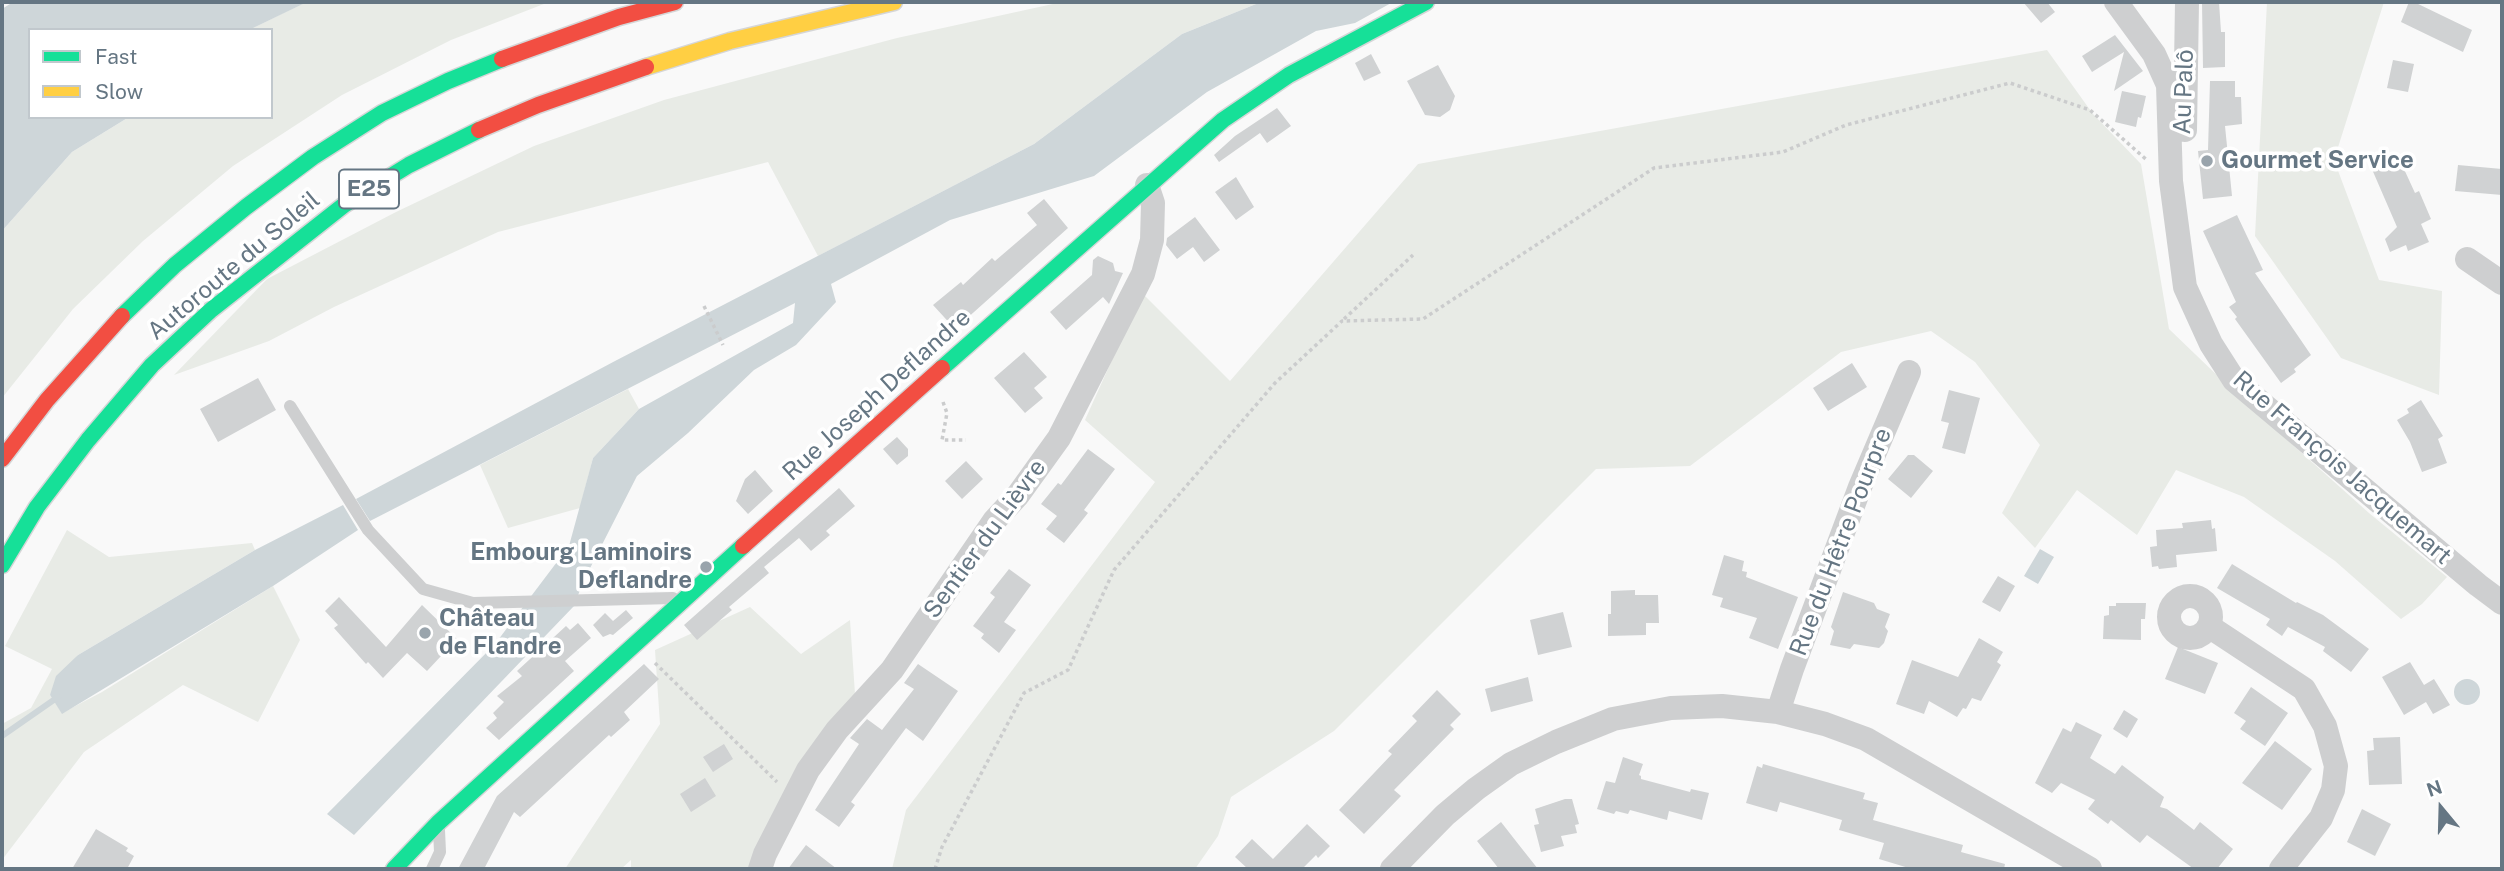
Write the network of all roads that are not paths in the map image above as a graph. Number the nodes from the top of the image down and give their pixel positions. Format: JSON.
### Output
{"nodes":[{"id":1,"x":675,"y":2,"type":"edge"},
{"id":2,"x":894,"y":2,"type":"edge"},
{"id":3,"x":1426,"y":2,"type":"edge"},
{"id":4,"x":2116,"y":2,"type":"edge"},
{"id":5,"x":2187,"y":2,"type":"edge"},
{"id":6,"x":2171,"y":181,"type":"junction"},
{"id":7,"x":1147,"y":185,"type":"junction"},
{"id":8,"x":2466,"y":259,"type":"dead end"},
{"id":9,"x":2502,"y":282,"type":"edge"},
{"id":10,"x":1909,"y":372,"type":"dead end"},
{"id":11,"x":290,"y":406,"type":"dead end"},
{"id":12,"x":2,"y":459,"type":"edge"},
{"id":13,"x":2,"y":565,"type":"edge"},
{"id":14,"x":684,"y":598,"type":"junction"},
{"id":15,"x":2502,"y":603,"type":"edge"},
{"id":16,"x":2210,"y":627,"type":"dead end"},
{"id":17,"x":1778,"y":712,"type":"junction"},
{"id":18,"x":438,"y":823,"type":"junction"},
{"id":19,"x":394,"y":869,"type":"edge"},
{"id":20,"x":432,"y":869,"type":"edge"},
{"id":21,"x":760,"y":869,"type":"edge"},
{"id":22,"x":1392,"y":869,"type":"edge"},
{"id":23,"x":2090,"y":869,"type":"edge"},
{"id":24,"x":2281,"y":869,"type":"edge"}],
"edges":[{"from":1,"to":12,"type":"main road","name":"Autoroute du Soleil","number":"E25"},
{"from":2,"to":13,"type":"main road","name":"Autoroute du Soleil","number":"E25"},
{"from":3,"to":7,"type":"main road","name":"Rue Joseph Deflandre"},
{"from":4,"to":6,"type":"street","name":"Rue François Jacquemart"},
{"from":5,"to":6,"type":"street","name":"Au Palô"},
{"from":6,"to":15,"type":"street","name":"Rue François Jacquemart"},
{"from":7,"to":14,"type":"main road","name":"Rue Joseph Deflandre"},
{"from":7,"to":21,"type":"street","name":"Sentier du Lièvre"},
{"from":8,"to":9,"type":"street"},
{"from":10,"to":17,"type":"street","name":"Rue du Hêtre Pourpre"},
{"from":11,"to":14,"type":"lane"},
{"from":14,"to":18,"type":"main road","name":"Rue Joseph Deflandre"},
{"from":16,"to":24,"type":"street"},
{"from":17,"to":22,"type":"street"},
{"from":17,"to":23,"type":"street"},
{"from":18,"to":19,"type":"main road","name":"Rue Joseph Deflandre"},
{"from":18,"to":20,"type":"lane"}]}
